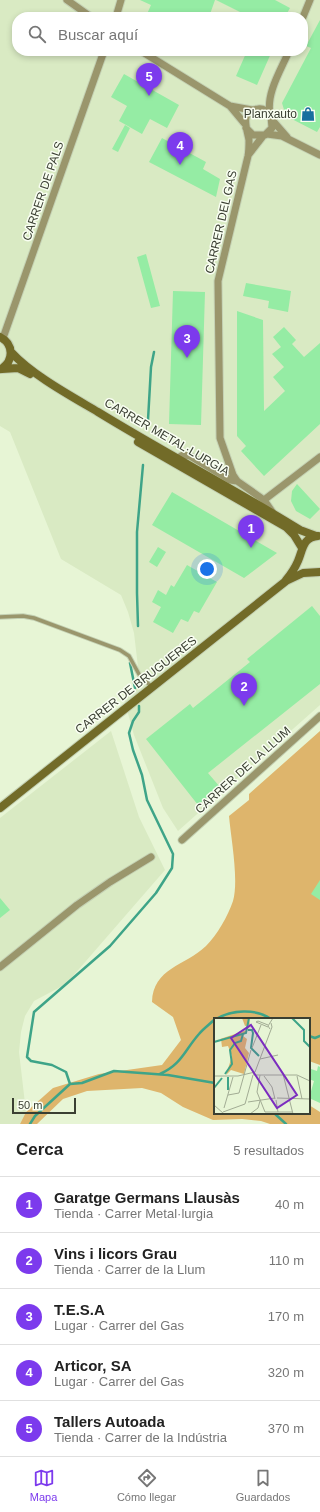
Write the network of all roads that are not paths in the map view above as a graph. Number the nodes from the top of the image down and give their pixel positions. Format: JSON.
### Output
{"nodes":[{"id":1,"x":67,"y":0,"type":"edge"},
{"id":2,"x":121,"y":0,"type":"edge"},
{"id":3,"x":310,"y":0,"type":"edge"},
{"id":4,"x":84,"y":12,"type":"edge"},
{"id":5,"x":117,"y":12,"type":"edge"},
{"id":6,"x":305,"y":12,"type":"edge"},
{"id":7,"x":102,"y":56,"type":"edge"},
{"id":8,"x":149,"y":56,"type":"edge"},
{"id":9,"x":287,"y":56,"type":"edge"},
{"id":10,"x":271,"y":95,"type":"junction"},
{"id":11,"x":230,"y":106,"type":"junction"},
{"id":12,"x":255,"y":109,"type":"junction"},
{"id":13,"x":270,"y":114,"type":"junction"},
{"id":14,"x":273,"y":121,"type":"junction"},
{"id":15,"x":245,"y":126,"type":"junction"},
{"id":16,"x":265,"y":135,"type":"junction"},
{"id":17,"x":292,"y":140,"type":"junction"},
{"id":18,"x":320,"y":155,"type":"edge"},
{"id":19,"x":248,"y":156,"type":"junction"},
{"id":20,"x":1,"y":338,"type":"edge"},
{"id":21,"x":11,"y":352,"type":"junction"},
{"id":22,"x":1,"y":369,"type":"edge"},
{"id":23,"x":320,"y":457,"type":"edge"},
{"id":24,"x":178,"y":458,"type":"junction"},
{"id":25,"x":238,"y":481,"type":"junction"},
{"id":26,"x":264,"y":500,"type":"junction"},
{"id":27,"x":273,"y":513,"type":"junction"},
{"id":28,"x":318,"y":536,"type":"edge"},
{"id":29,"x":301,"y":551,"type":"junction"},
{"id":30,"x":317,"y":572,"type":"edge"},
{"id":31,"x":286,"y":581,"type":"junction"},
{"id":32,"x":0,"y":617,"type":"edge"},
{"id":33,"x":153,"y":688,"type":"junction"},
{"id":34,"x":320,"y":716,"type":"edge"},
{"id":35,"x":0,"y":808,"type":"edge"},
{"id":36,"x":182,"y":840,"type":"dead end"},
{"id":37,"x":151,"y":857,"type":"dead end"},
{"id":38,"x":0,"y":967,"type":"edge"}],
"edges":[{"from":1,"to":4,"type":"street"},
{"from":2,"to":5,"type":"street"},
{"from":3,"to":6,"type":"street"},
{"from":7,"to":20,"type":"street","name":"CARRER DE PALS"},
{"from":8,"to":11,"type":"street"},
{"from":9,"to":10,"type":"street"},
{"from":10,"to":12,"type":"street"},
{"from":10,"to":13,"type":"street"},
{"from":11,"to":12,"type":"street"},
{"from":11,"to":15,"type":"street"},
{"from":12,"to":13,"type":"street"},
{"from":12,"to":15,"type":"street"},
{"from":13,"to":14,"type":"street"},
{"from":14,"to":16,"type":"street"},
{"from":14,"to":17,"type":"street"},
{"from":15,"to":16,"type":"street"},
{"from":15,"to":19,"type":"street","name":"CARRER DEL GAS"},
{"from":16,"to":17,"type":"street"},
{"from":16,"to":19,"type":"street","name":"CARRER DEL GAS"},
{"from":17,"to":18,"type":"street"},
{"from":19,"to":25,"type":"street","name":"CARRER DEL GAS"},
{"from":20,"to":21,"type":"main road","name":"CARRER METAL·LURGIA"},
{"from":21,"to":22,"type":"main road"},
{"from":21,"to":24,"type":"main road","name":"CARRER METAL·LURGIA"},
{"from":22,"to":29,"type":"main road","name":"CARRER METAL·LURGIA"},
{"from":23,"to":26,"type":"street"},
{"from":24,"to":25,"type":"street"},
{"from":24,"to":27,"type":"main road","name":"CARRER METAL·LURGIA"},
{"from":25,"to":26,"type":"street","name":"CARRER DEL GAS"},
{"from":26,"to":27,"type":"street","name":"CARRER DEL GAS"},
{"from":27,"to":28,"type":"main road","name":"CARRER METAL·LURGIA"},
{"from":28,"to":29,"type":"main road"},
{"from":29,"to":30,"type":"main road","name":"CARRER METAL·LURGIA"},
{"from":29,"to":31,"type":"main road"},
{"from":30,"to":31,"type":"main road"},
{"from":31,"to":33,"type":"main road","name":"CARRER DE BRUGUERES"},
{"from":32,"to":33,"type":"lane"},
{"from":33,"to":35,"type":"main road","name":"CARRER DE BRUGUERES"},
{"from":34,"to":36,"type":"street","name":"CARRER DE LA LLUM"},
{"from":37,"to":38,"type":"street"}]}
